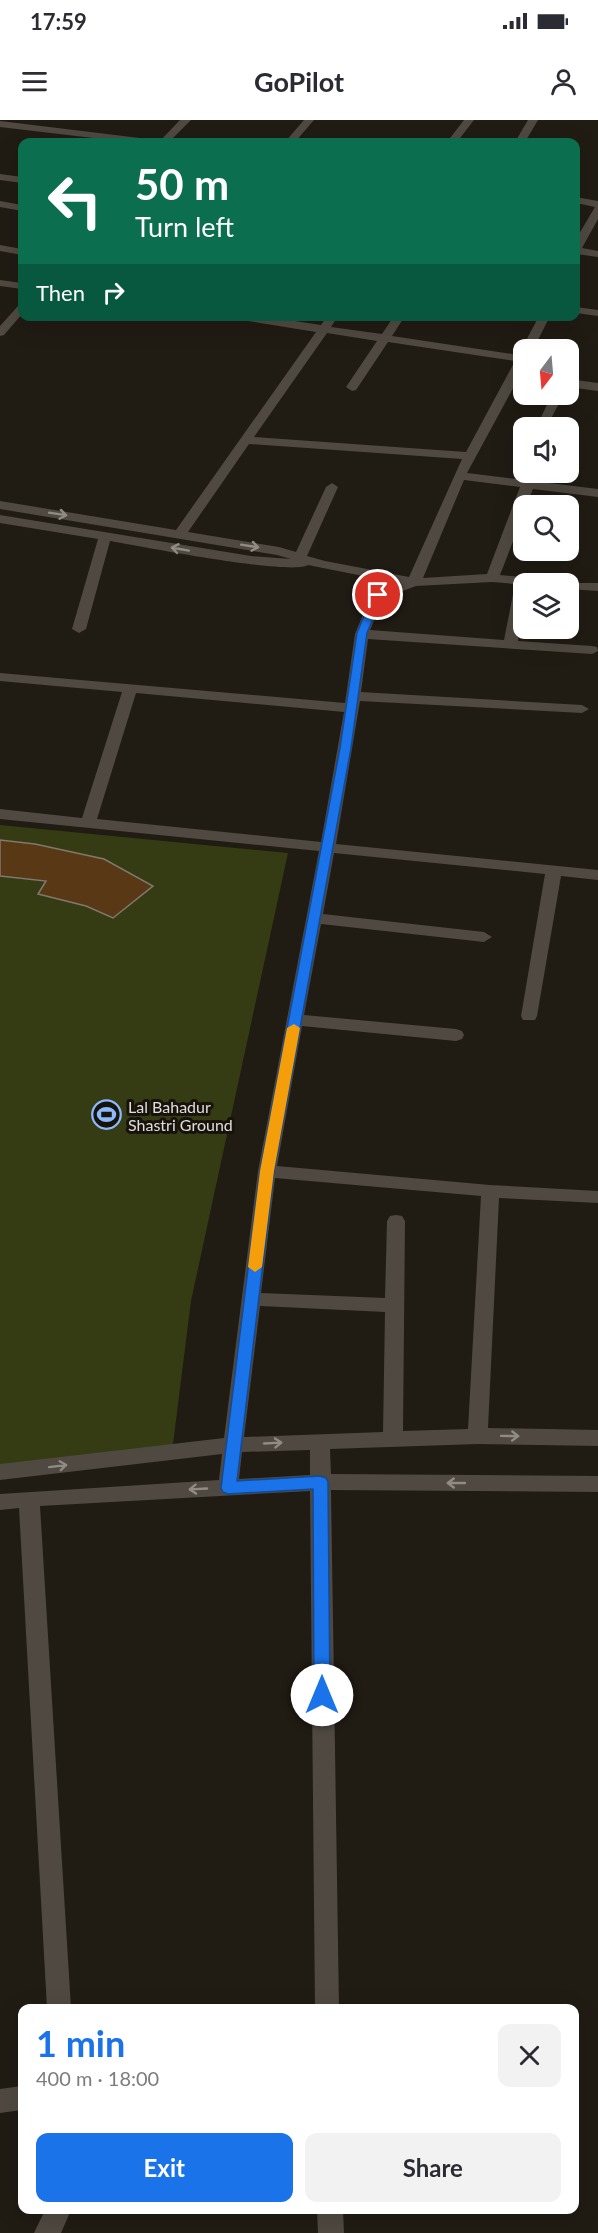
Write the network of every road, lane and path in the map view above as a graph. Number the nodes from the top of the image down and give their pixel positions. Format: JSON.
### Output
{"nodes":[{"id":1,"x":186,"y":120,"type":"edge"},
{"id":2,"x":309,"y":120,"type":"edge"},
{"id":3,"x":469,"y":120,"type":"edge"},
{"id":4,"x":532,"y":120,"type":"edge"},
{"id":5,"x":0,"y":124,"type":"edge"},
{"id":6,"x":115,"y":138,"type":"edge"},
{"id":7,"x":168,"y":138,"type":"edge"},
{"id":8,"x":293,"y":138,"type":"edge"},
{"id":9,"x":455,"y":138,"type":"edge"},
{"id":10,"x":522,"y":138,"type":"edge"},
{"id":11,"x":0,"y":177,"type":"edge"},
{"id":12,"x":18,"y":179,"type":"edge"},
{"id":13,"x":580,"y":201,"type":"edge"},
{"id":14,"x":0,"y":204,"type":"edge"},
{"id":15,"x":598,"y":204,"type":"edge"},
{"id":16,"x":18,"y":207,"type":"edge"},
{"id":17,"x":598,"y":209,"type":"edge"},
{"id":18,"x":580,"y":243,"type":"edge"},
{"id":19,"x":0,"y":248,"type":"edge"},
{"id":20,"x":18,"y":251,"type":"edge"},
{"id":21,"x":580,"y":251,"type":"edge"},
{"id":22,"x":598,"y":254,"type":"edge"},
{"id":23,"x":0,"y":283,"type":"edge"},
{"id":24,"x":18,"y":285,"type":"edge"},
{"id":25,"x":580,"y":311,"type":"edge"},
{"id":26,"x":18,"y":313,"type":"edge"},
{"id":27,"x":598,"y":313,"type":"edge"},
{"id":28,"x":270,"y":321,"type":"edge"},
{"id":29,"x":330,"y":321,"type":"edge"},
{"id":30,"x":397,"y":321,"type":"edge"},
{"id":31,"x":542,"y":321,"type":"edge"},
{"id":32,"x":324,"y":329,"type":"junction"},
{"id":33,"x":0,"y":333,"type":"edge"},
{"id":34,"x":534,"y":339,"type":"edge"},
{"id":35,"x":385,"y":340,"type":"junction"},
{"id":36,"x":513,"y":361,"type":"edge"},
{"id":37,"x":513,"y":378,"type":"edge"},
{"id":38,"x":579,"y":384,"type":"edge"},
{"id":39,"x":352,"y":387,"type":"dead end"},
{"id":40,"x":598,"y":387,"type":"edge"},
{"id":41,"x":245,"y":441,"type":"junction"},
{"id":42,"x":468,"y":456,"type":"junction"},
{"id":43,"x":459,"y":476,"type":"junction"},
{"id":44,"x":528,"y":484,"type":"junction"},
{"id":45,"x":332,"y":487,"type":"dead end"},
{"id":46,"x":598,"y":493,"type":"edge"},
{"id":47,"x":0,"y":504,"type":"edge"},
{"id":48,"x":0,"y":519,"type":"edge"},
{"id":49,"x":179,"y":535,"type":"junction"},
{"id":50,"x":105,"y":536,"type":"junction"},
{"id":51,"x":298,"y":561,"type":"junction"},
{"id":52,"x":492,"y":578,"type":"junction"},
{"id":53,"x":513,"y":579,"type":"edge"},
{"id":54,"x":414,"y":582,"type":"junction"},
{"id":55,"x":579,"y":586,"type":"edge"},
{"id":56,"x":598,"y":587,"type":"edge"},
{"id":57,"x":513,"y":628,"type":"edge"},
{"id":58,"x":79,"y":629,"type":"dead end"},
{"id":59,"x":362,"y":633,"type":"junction"},
{"id":60,"x":510,"y":644,"type":"junction"},
{"id":61,"x":592,"y":650,"type":"dead end"},
{"id":62,"x":0,"y":677,"type":"edge"},
{"id":63,"x":130,"y":689,"type":"junction"},
{"id":64,"x":352,"y":702,"type":"junction"},
{"id":65,"x":582,"y":709,"type":"dead end"},
{"id":66,"x":0,"y":814,"type":"edge"},
{"id":67,"x":88,"y":823,"type":"junction"},
{"id":68,"x":327,"y":848,"type":"junction"},
{"id":69,"x":554,"y":870,"type":"junction"},
{"id":70,"x":598,"y":875,"type":"edge"},
{"id":71,"x":314,"y":918,"type":"junction"},
{"id":72,"x":484,"y":937,"type":"dead end"},
{"id":73,"x":529,"y":1016,"type":"dead end"},
{"id":74,"x":295,"y":1020,"type":"junction"},
{"id":75,"x":456,"y":1035,"type":"dead end"},
{"id":76,"x":267,"y":1171,"type":"junction"},
{"id":77,"x":490,"y":1191,"type":"junction"},
{"id":78,"x":598,"y":1197,"type":"edge"},
{"id":79,"x":396,"y":1221,"type":"dead end"},
{"id":80,"x":251,"y":1299,"type":"junction"},
{"id":81,"x":395,"y":1305,"type":"junction"},
{"id":82,"x":478,"y":1436,"type":"junction"},
{"id":83,"x":393,"y":1438,"type":"junction"},
{"id":84,"x":598,"y":1438,"type":"edge"},
{"id":85,"x":320,"y":1440,"type":"junction"},
{"id":86,"x":232,"y":1445,"type":"junction"},
{"id":87,"x":0,"y":1473,"type":"edge"},
{"id":88,"x":320,"y":1482,"type":"junction"},
{"id":89,"x":598,"y":1484,"type":"edge"},
{"id":90,"x":228,"y":1488,"type":"junction"},
{"id":91,"x":28,"y":1499,"type":"junction"},
{"id":92,"x":0,"y":1502,"type":"edge"},
{"id":93,"x":59,"y":2004,"type":"edge"},
{"id":94,"x":327,"y":2004,"type":"edge"},
{"id":95,"x":18,"y":2099,"type":"edge"},
{"id":96,"x":0,"y":2101,"type":"edge"},
{"id":97,"x":56,"y":2214,"type":"edge"},
{"id":98,"x":330,"y":2214,"type":"edge"},
{"id":99,"x":47,"y":2233,"type":"edge"},
{"id":100,"x":331,"y":2233,"type":"edge"}],
"edges":[{"from":1,"to":7,"type":"street"},
{"from":2,"to":8,"type":"street"},
{"from":3,"to":9,"type":"street"},
{"from":4,"to":10,"type":"street"},
{"from":5,"to":6,"type":"street"},
{"from":11,"to":12,"type":"street"},
{"from":13,"to":15,"type":"street"},
{"from":14,"to":16,"type":"street"},
{"from":17,"to":18,"type":"street"},
{"from":19,"to":20,"type":"street"},
{"from":21,"to":22,"type":"street"},
{"from":23,"to":24,"type":"street"},
{"from":25,"to":27,"type":"street"},
{"from":26,"to":33,"type":"street"},
{"from":28,"to":32,"type":"street"},
{"from":29,"to":32,"type":"street"},
{"from":30,"to":35,"type":"street"},
{"from":31,"to":34,"type":"street"},
{"from":32,"to":35,"type":"street"},
{"from":32,"to":41,"type":"street"},
{"from":35,"to":36,"type":"street"},
{"from":35,"to":39,"type":"street"},
{"from":37,"to":42,"type":"street"},
{"from":38,"to":40,"type":"street"},
{"from":41,"to":42,"type":"street"},
{"from":41,"to":49,"type":"street"},
{"from":42,"to":43,"type":"street"},
{"from":43,"to":44,"type":"street"},
{"from":43,"to":54,"type":"street"},
{"from":44,"to":46,"type":"street"},
{"from":44,"to":52,"type":"street"},
{"from":45,"to":51,"type":"street"},
{"from":47,"to":49,"type":"street","one_way":true},
{"from":48,"to":50,"type":"street"},
{"from":49,"to":51,"type":"street","one_way":true},
{"from":51,"to":50,"type":"street","one_way":true},
{"from":50,"to":58,"type":"street"},
{"from":51,"to":54,"type":"street"},
{"from":52,"to":53,"type":"street"},
{"from":52,"to":54,"type":"street"},
{"from":54,"to":59,"type":"street"},
{"from":55,"to":56,"type":"street"},
{"from":57,"to":60,"type":"street"},
{"from":59,"to":60,"type":"street"},
{"from":59,"to":64,"type":"street"},
{"from":60,"to":61,"type":"street"},
{"from":62,"to":63,"type":"street"},
{"from":63,"to":64,"type":"street"},
{"from":63,"to":67,"type":"street"},
{"from":64,"to":65,"type":"street"},
{"from":64,"to":68,"type":"street"},
{"from":66,"to":67,"type":"street"},
{"from":67,"to":68,"type":"street"},
{"from":68,"to":69,"type":"street"},
{"from":68,"to":71,"type":"street"},
{"from":69,"to":70,"type":"street"},
{"from":69,"to":73,"type":"street"},
{"from":71,"to":72,"type":"street"},
{"from":71,"to":74,"type":"street"},
{"from":74,"to":75,"type":"street"},
{"from":74,"to":76,"type":"street"},
{"from":76,"to":77,"type":"street"},
{"from":76,"to":80,"type":"street"},
{"from":77,"to":78,"type":"street"},
{"from":77,"to":82,"type":"street"},
{"from":79,"to":81,"type":"street"},
{"from":80,"to":81,"type":"street"},
{"from":80,"to":86,"type":"street"},
{"from":81,"to":83,"type":"street"},
{"from":82,"to":83,"type":"street"},
{"from":82,"to":84,"type":"street","one_way":true},
{"from":83,"to":85,"type":"street"},
{"from":86,"to":85,"type":"street","one_way":true},
{"from":85,"to":88,"type":"street"},
{"from":87,"to":86,"type":"street","one_way":true},
{"from":86,"to":90,"type":"street"},
{"from":89,"to":88,"type":"street","one_way":true},
{"from":88,"to":90,"type":"street"},
{"from":88,"to":94,"type":"street"},
{"from":90,"to":91,"type":"street","one_way":true},
{"from":91,"to":92,"type":"street"},
{"from":91,"to":93,"type":"street"},
{"from":95,"to":96,"type":"street"},
{"from":97,"to":99,"type":"street"},
{"from":98,"to":100,"type":"street"}]}
